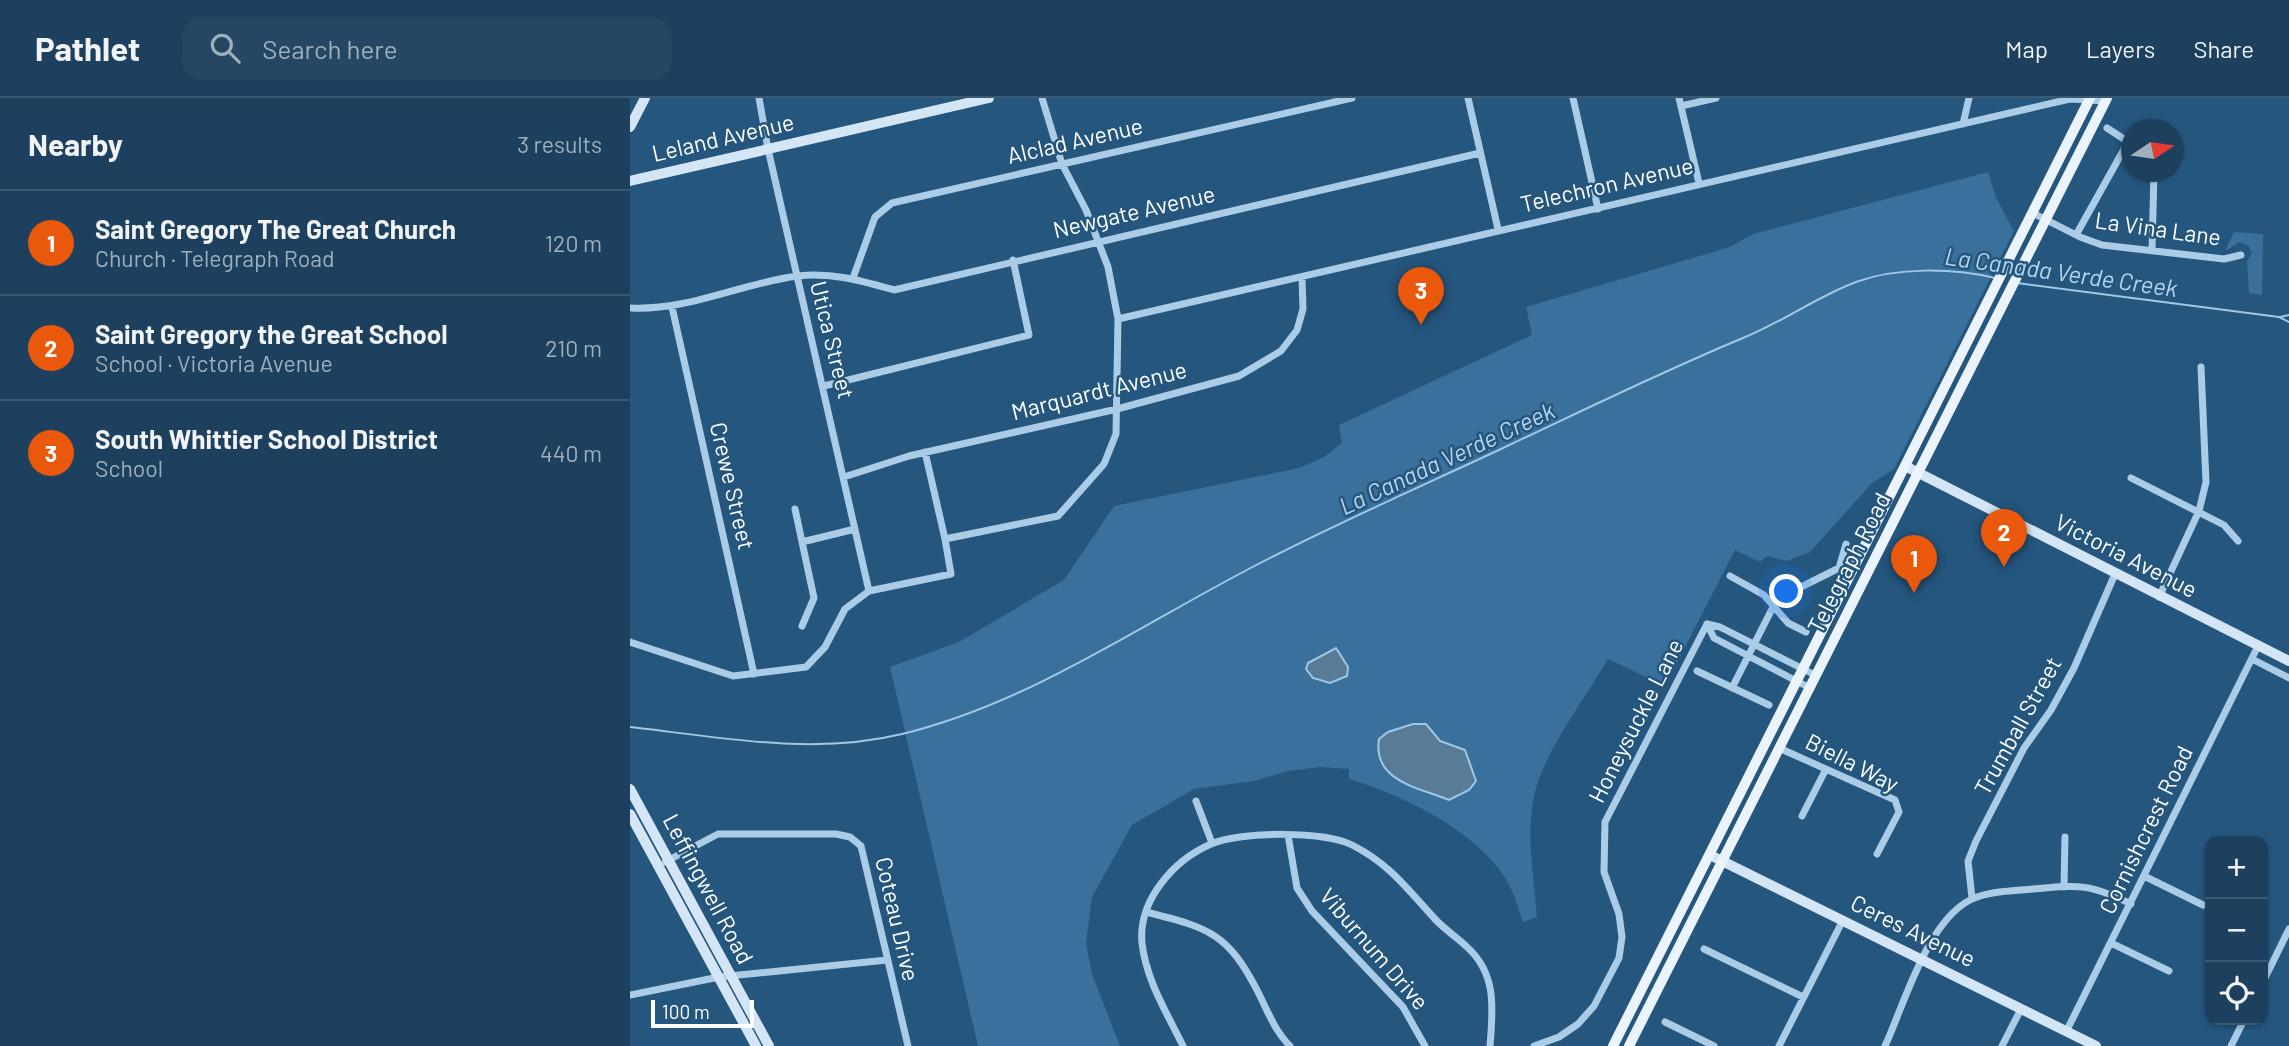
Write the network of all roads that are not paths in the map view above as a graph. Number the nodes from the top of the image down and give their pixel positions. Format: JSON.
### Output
{"nodes":[{"id":1,"x":645,"y":98,"type":"edge"},
{"id":2,"x":759,"y":98,"type":"edge"},
{"id":3,"x":989,"y":98,"type":"edge"},
{"id":4,"x":1042,"y":98,"type":"edge"},
{"id":5,"x":1352,"y":98,"type":"edge"},
{"id":6,"x":1468,"y":98,"type":"edge"},
{"id":7,"x":1573,"y":98,"type":"edge"},
{"id":8,"x":1716,"y":98,"type":"edge"},
{"id":9,"x":1969,"y":98,"type":"edge"},
{"id":10,"x":2090,"y":99,"type":"edge"},
{"id":11,"x":2106,"y":99,"type":"edge"},
{"id":12,"x":1680,"y":102,"type":"edge"},
{"id":13,"x":1963,"y":124,"type":"junction"},
{"id":14,"x":630,"y":127,"type":"edge"},
{"id":15,"x":2107,"y":128,"type":"dead end"},
{"id":16,"x":2121,"y":137,"type":"edge"},
{"id":17,"x":768,"y":149,"type":"junction"},
{"id":18,"x":1480,"y":153,"type":"junction"},
{"id":19,"x":2121,"y":158,"type":"edge"},
{"id":20,"x":1062,"y":164,"type":"junction"},
{"id":21,"x":630,"y":181,"type":"edge"},
{"id":22,"x":2154,"y":182,"type":"edge"},
{"id":23,"x":1699,"y":183,"type":"junction"},
{"id":24,"x":1598,"y":209,"type":"junction"},
{"id":25,"x":2034,"y":213,"type":"junction"},
{"id":26,"x":2046,"y":219,"type":"junction"},
{"id":27,"x":1498,"y":229,"type":"junction"},
{"id":28,"x":2076,"y":235,"type":"junction"},
{"id":29,"x":1099,"y":240,"type":"junction"},
{"id":30,"x":2152,"y":251,"type":"junction"},
{"id":31,"x":2241,"y":255,"type":"dead end"},
{"id":32,"x":1013,"y":260,"type":"junction"},
{"id":33,"x":797,"y":276,"type":"junction"},
{"id":34,"x":853,"y":278,"type":"junction"},
{"id":35,"x":1302,"y":278,"type":"junction"},
{"id":36,"x":672,"y":307,"type":"junction"},
{"id":37,"x":630,"y":308,"type":"edge"},
{"id":38,"x":1118,"y":318,"type":"junction"},
{"id":39,"x":2201,"y":367,"type":"dead end"},
{"id":40,"x":824,"y":386,"type":"junction"},
{"id":41,"x":1117,"y":409,"type":"junction"},
{"id":42,"x":925,"y":452,"type":"junction"},
{"id":43,"x":1907,"y":467,"type":"junction"},
{"id":44,"x":1918,"y":473,"type":"junction"},
{"id":45,"x":844,"y":477,"type":"junction"},
{"id":46,"x":2131,"y":478,"type":"dead end"},
{"id":47,"x":794,"y":509,"type":"dead end"},
{"id":48,"x":2199,"y":511,"type":"junction"},
{"id":49,"x":856,"y":529,"type":"junction"},
{"id":50,"x":945,"y":539,"type":"junction"},
{"id":51,"x":2238,"y":541,"type":"dead end"},
{"id":52,"x":802,"y":542,"type":"junction"},
{"id":53,"x":1846,"y":544,"type":"dead end"},
{"id":54,"x":2115,"y":574,"type":"junction"},
{"id":55,"x":1730,"y":576,"type":"dead end"},
{"id":56,"x":869,"y":591,"type":"junction"},
{"id":57,"x":2159,"y":597,"type":"junction"},
{"id":58,"x":1772,"y":604,"type":"junction"},
{"id":59,"x":1707,"y":624,"type":"junction"},
{"id":60,"x":803,"y":626,"type":"dead end"},
{"id":61,"x":1807,"y":632,"type":"dead end"},
{"id":62,"x":630,"y":642,"type":"edge"},
{"id":63,"x":1754,"y":643,"type":"junction"},
{"id":64,"x":2258,"y":646,"type":"junction"},
{"id":65,"x":1748,"y":656,"type":"junction"},
{"id":66,"x":2252,"y":659,"type":"junction"},
{"id":67,"x":2289,"y":661,"type":"edge"},
{"id":68,"x":1804,"y":668,"type":"junction"},
{"id":69,"x":1697,"y":671,"type":"dead end"},
{"id":70,"x":754,"y":674,"type":"junction"},
{"id":71,"x":1815,"y":675,"type":"junction"},
{"id":72,"x":2289,"y":677,"type":"edge"},
{"id":73,"x":1798,"y":682,"type":"junction"},
{"id":74,"x":1732,"y":688,"type":"junction"},
{"id":75,"x":1810,"y":688,"type":"junction"},
{"id":76,"x":1769,"y":705,"type":"dead end"},
{"id":77,"x":1779,"y":748,"type":"junction"},
{"id":78,"x":1826,"y":769,"type":"junction"},
{"id":79,"x":630,"y":789,"type":"edge"},
{"id":80,"x":1196,"y":801,"type":"dead end"},
{"id":81,"x":630,"y":814,"type":"edge"},
{"id":82,"x":1802,"y":816,"type":"dead end"},
{"id":83,"x":1288,"y":835,"type":"junction"},
{"id":84,"x":2065,"y":837,"type":"dead end"},
{"id":85,"x":1212,"y":843,"type":"junction"},
{"id":86,"x":1877,"y":854,"type":"dead end"},
{"id":87,"x":1710,"y":855,"type":"junction"},
{"id":88,"x":1721,"y":860,"type":"junction"},
{"id":89,"x":663,"y":862,"type":"junction"},
{"id":90,"x":2144,"y":876,"type":"junction"},
{"id":91,"x":2064,"y":887,"type":"junction"},
{"id":92,"x":1972,"y":898,"type":"junction"},
{"id":93,"x":2131,"y":904,"type":"junction"},
{"id":94,"x":2203,"y":905,"type":"dead end"},
{"id":95,"x":1146,"y":912,"type":"junction"},
{"id":96,"x":1843,"y":920,"type":"junction"},
{"id":97,"x":2289,"y":929,"type":"edge"},
{"id":98,"x":2111,"y":943,"type":"junction"},
{"id":99,"x":1704,"y":949,"type":"dead end"},
{"id":100,"x":1924,"y":959,"type":"junction"},
{"id":101,"x":887,"y":960,"type":"junction"},
{"id":102,"x":2169,"y":971,"type":"dead end"},
{"id":103,"x":2268,"y":972,"type":"edge"},
{"id":104,"x":731,"y":976,"type":"junction"},
{"id":105,"x":719,"y":977,"type":"junction"},
{"id":106,"x":630,"y":995,"type":"edge"},
{"id":107,"x":1803,"y":997,"type":"junction"},
{"id":108,"x":2021,"y":1009,"type":"junction"},
{"id":109,"x":1665,"y":1022,"type":"dead end"},
{"id":110,"x":2242,"y":1025,"type":"edge"},
{"id":111,"x":2067,"y":1030,"type":"junction"},
{"id":112,"x":756,"y":1046,"type":"edge"},
{"id":113,"x":769,"y":1046,"type":"edge"},
{"id":114,"x":908,"y":1046,"type":"edge"},
{"id":115,"x":1183,"y":1046,"type":"edge"},
{"id":116,"x":1290,"y":1046,"type":"edge"},
{"id":117,"x":1425,"y":1046,"type":"edge"},
{"id":118,"x":1490,"y":1046,"type":"edge"},
{"id":119,"x":1534,"y":1046,"type":"edge"},
{"id":120,"x":1613,"y":1046,"type":"edge"},
{"id":121,"x":1629,"y":1046,"type":"edge"},
{"id":122,"x":1714,"y":1046,"type":"edge"},
{"id":123,"x":1779,"y":1046,"type":"edge"},
{"id":124,"x":1885,"y":1046,"type":"edge"},
{"id":125,"x":2002,"y":1046,"type":"edge"},
{"id":126,"x":2096,"y":1046,"type":"edge"},
{"id":127,"x":2231,"y":1046,"type":"edge"}],
"edges":[{"from":1,"to":14,"type":"street"},
{"from":2,"to":17,"type":"street","name":"Utica Street"},
{"from":3,"to":17,"type":"street","name":"Leland Avenue"},
{"from":4,"to":20,"type":"street"},
{"from":5,"to":20,"type":"street","name":"Alclad Avenue"},
{"from":6,"to":18,"type":"street"},
{"from":7,"to":24,"type":"street"},
{"from":8,"to":12,"type":"street"},
{"from":9,"to":13,"type":"street"},
{"from":10,"to":11,"type":"street","name":"Telechron Avenue"},
{"from":10,"to":13,"type":"street","name":"Telechron Avenue"},
{"from":10,"to":25,"type":"main road","name":"Telegraph Road"},
{"from":11,"to":26,"type":"main road","name":"Telegraph Road"},
{"from":12,"to":23,"type":"street"},
{"from":13,"to":23,"type":"street","name":"Telechron Avenue"},
{"from":15,"to":16,"type":"street"},
{"from":17,"to":21,"type":"street","name":"Leland Avenue"},
{"from":17,"to":33,"type":"street","name":"Utica Street"},
{"from":18,"to":27,"type":"street"},
{"from":18,"to":29,"type":"street","name":"Newgate Avenue"},
{"from":19,"to":28,"type":"street"},
{"from":20,"to":29,"type":"street"},
{"from":20,"to":34,"type":"street","name":"Alclad Avenue"},
{"from":22,"to":30,"type":"street"},
{"from":23,"to":24,"type":"street","name":"Telechron Avenue"},
{"from":24,"to":27,"type":"street","name":"Telechron Avenue"},
{"from":25,"to":26,"type":"street","name":"La Vina Lane"},
{"from":25,"to":43,"type":"main road","name":"Telegraph Road"},
{"from":26,"to":28,"type":"street","name":"La Vina Lane"},
{"from":26,"to":44,"type":"main road","name":"Telegraph Road"},
{"from":27,"to":35,"type":"street","name":"Telechron Avenue"},
{"from":28,"to":30,"type":"street","name":"La Vina Lane"},
{"from":29,"to":32,"type":"street","name":"Newgate Avenue"},
{"from":29,"to":38,"type":"street"},
{"from":30,"to":31,"type":"street","name":"La Vina Lane"},
{"from":32,"to":34,"type":"street","name":"Newgate Avenue"},
{"from":32,"to":40,"type":"street"},
{"from":33,"to":34,"type":"street","name":"Newgate Avenue"},
{"from":33,"to":36,"type":"street","name":"Newgate Avenue"},
{"from":33,"to":40,"type":"street","name":"Utica Street"},
{"from":35,"to":38,"type":"street","name":"Telechron Avenue"},
{"from":35,"to":41,"type":"street","name":"Marquardt Avenue"},
{"from":36,"to":37,"type":"street","name":"Newgate Avenue"},
{"from":36,"to":70,"type":"street","name":"Crewe Street"},
{"from":38,"to":41,"type":"street"},
{"from":39,"to":48,"type":"street"},
{"from":40,"to":45,"type":"street","name":"Utica Street"},
{"from":41,"to":42,"type":"street","name":"Marquardt Avenue"},
{"from":41,"to":50,"type":"street"},
{"from":42,"to":45,"type":"street","name":"Marquardt Avenue"},
{"from":42,"to":50,"type":"street"},
{"from":43,"to":44,"type":"street","name":"Victoria Avenue"},
{"from":43,"to":68,"type":"main road","name":"Telegraph Road"},
{"from":44,"to":54,"type":"street","name":"Victoria Avenue"},
{"from":44,"to":71,"type":"main road","name":"Telegraph Road"},
{"from":45,"to":49,"type":"street","name":"Utica Street"},
{"from":46,"to":48,"type":"street"},
{"from":47,"to":52,"type":"street"},
{"from":48,"to":51,"type":"street"},
{"from":48,"to":57,"type":"street"},
{"from":49,"to":52,"type":"street"},
{"from":49,"to":56,"type":"street","name":"Utica Street"},
{"from":50,"to":56,"type":"street"},
{"from":52,"to":60,"type":"street"},
{"from":53,"to":58,"type":"street"},
{"from":54,"to":57,"type":"street","name":"Victoria Avenue"},
{"from":54,"to":92,"type":"street","name":"Trumball Street"},
{"from":55,"to":58,"type":"street"},
{"from":56,"to":70,"type":"street"},
{"from":57,"to":64,"type":"street","name":"Victoria Avenue"},
{"from":58,"to":61,"type":"street"},
{"from":58,"to":63,"type":"street"},
{"from":59,"to":63,"type":"street"},
{"from":59,"to":65,"type":"street"},
{"from":59,"to":119,"type":"street","name":"Honeysuckle Lane"},
{"from":62,"to":70,"type":"street"},
{"from":63,"to":65,"type":"street"},
{"from":63,"to":68,"type":"street"},
{"from":64,"to":66,"type":"street","name":"Cornishcrest Road"},
{"from":64,"to":67,"type":"street","name":"Victoria Avenue"},
{"from":65,"to":73,"type":"street"},
{"from":65,"to":74,"type":"street"},
{"from":66,"to":72,"type":"street"},
{"from":66,"to":90,"type":"street","name":"Cornishcrest Road"},
{"from":68,"to":71,"type":"street"},
{"from":68,"to":73,"type":"main road","name":"Telegraph Road"},
{"from":69,"to":74,"type":"street"},
{"from":71,"to":75,"type":"main road","name":"Telegraph Road"},
{"from":73,"to":75,"type":"street"},
{"from":73,"to":87,"type":"main road","name":"Telegraph Road"},
{"from":74,"to":76,"type":"street"},
{"from":75,"to":77,"type":"main road","name":"Telegraph Road"},
{"from":77,"to":78,"type":"street","name":"Biella Way"},
{"from":77,"to":88,"type":"main road","name":"Telegraph Road"},
{"from":78,"to":82,"type":"street"},
{"from":78,"to":86,"type":"street","name":"Biella Way"},
{"from":79,"to":89,"type":"street","name":"Leffingwell Road"},
{"from":80,"to":85,"type":"street"},
{"from":81,"to":89,"type":"street","name":"Leffingwell Road"},
{"from":83,"to":85,"type":"street"},
{"from":83,"to":117,"type":"street","name":"Viburnum Drive"},
{"from":83,"to":118,"type":"street"},
{"from":84,"to":91,"type":"street"},
{"from":85,"to":95,"type":"street"},
{"from":87,"to":88,"type":"street","name":"Ceres Avenue"},
{"from":87,"to":120,"type":"main road","name":"Telegraph Road"},
{"from":88,"to":96,"type":"street","name":"Ceres Avenue"},
{"from":88,"to":121,"type":"main road","name":"Telegraph Road"},
{"from":89,"to":101,"type":"street","name":"Coteau Drive"},
{"from":89,"to":104,"type":"street","name":"Leffingwell Road"},
{"from":89,"to":105,"type":"street","name":"Leffingwell Road"},
{"from":90,"to":93,"type":"street","name":"Cornishcrest Road"},
{"from":90,"to":94,"type":"street"},
{"from":91,"to":92,"type":"street"},
{"from":91,"to":93,"type":"street"},
{"from":92,"to":100,"type":"street"},
{"from":93,"to":98,"type":"street","name":"Cornishcrest Road"},
{"from":95,"to":115,"type":"street"},
{"from":95,"to":116,"type":"street"},
{"from":96,"to":100,"type":"street","name":"Ceres Avenue"},
{"from":96,"to":107,"type":"street"},
{"from":97,"to":103,"type":"street"},
{"from":98,"to":102,"type":"street"},
{"from":98,"to":111,"type":"street","name":"Cornishcrest Road"},
{"from":99,"to":107,"type":"street"},
{"from":100,"to":108,"type":"street","name":"Ceres Avenue"},
{"from":100,"to":124,"type":"street"},
{"from":101,"to":104,"type":"street"},
{"from":101,"to":114,"type":"street","name":"Coteau Drive"},
{"from":104,"to":105,"type":"street"},
{"from":104,"to":113,"type":"street","name":"Leffingwell Road"},
{"from":105,"to":106,"type":"street"},
{"from":105,"to":112,"type":"street","name":"Leffingwell Road"},
{"from":107,"to":123,"type":"street"},
{"from":108,"to":111,"type":"street","name":"Ceres Avenue"},
{"from":108,"to":125,"type":"street"},
{"from":109,"to":122,"type":"street"},
{"from":110,"to":127,"type":"street"},
{"from":111,"to":126,"type":"street","name":"Ceres Avenue"}]}
